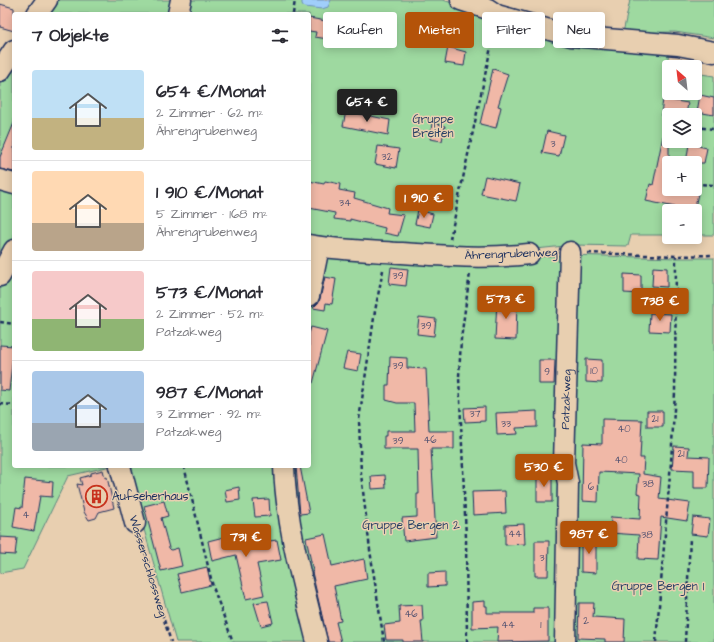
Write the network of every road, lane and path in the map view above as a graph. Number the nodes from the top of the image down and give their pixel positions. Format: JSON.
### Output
{"nodes":[{"id":1,"x":47,"y":0,"type":"edge"},
{"id":2,"x":181,"y":0,"type":"edge"},
{"id":3,"x":295,"y":0,"type":"edge"},
{"id":4,"x":461,"y":0,"type":"edge"},
{"id":5,"x":38,"y":12,"type":"edge"},
{"id":6,"x":178,"y":12,"type":"edge"},
{"id":7,"x":293,"y":12,"type":"edge"},
{"id":8,"x":492,"y":12,"type":"edge"},
{"id":9,"x":545,"y":29,"type":"edge"},
{"id":10,"x":490,"y":48,"type":"edge"},
{"id":11,"x":714,"y":52,"type":"edge"},
{"id":12,"x":12,"y":53,"type":"edge"},
{"id":13,"x":0,"y":71,"type":"edge"},
{"id":14,"x":702,"y":128,"type":"edge"},
{"id":15,"x":714,"y":129,"type":"edge"},
{"id":16,"x":0,"y":180,"type":"edge"},
{"id":17,"x":12,"y":183,"type":"edge"},
{"id":18,"x":702,"y":184,"type":"edge"},
{"id":19,"x":714,"y":185,"type":"edge"},
{"id":20,"x":314,"y":246,"type":"edge"},
{"id":21,"x":386,"y":252,"type":"junction"},
{"id":22,"x":570,"y":252,"type":"joint"},
{"id":23,"x":12,"y":254,"type":"edge"},
{"id":24,"x":529,"y":254,"type":"dead end"},
{"id":25,"x":714,"y":255,"type":"edge"},
{"id":26,"x":446,"y":256,"type":"junction"},
{"id":27,"x":676,"y":256,"type":"junction"},
{"id":28,"x":472,"y":257,"type":"junction"},
{"id":29,"x":0,"y":276,"type":"edge"},
{"id":30,"x":311,"y":276,"type":"edge"},
{"id":31,"x":0,"y":322,"type":"edge"},
{"id":32,"x":12,"y":324,"type":"edge"},
{"id":33,"x":0,"y":404,"type":"edge"},
{"id":34,"x":12,"y":405,"type":"edge"},
{"id":35,"x":121,"y":468,"type":"edge"},
{"id":36,"x":184,"y":468,"type":"edge"},
{"id":37,"x":284,"y":468,"type":"edge"},
{"id":38,"x":135,"y":522,"type":"joint"},
{"id":39,"x":690,"y":538,"type":"dead end"},
{"id":40,"x":171,"y":642,"type":"edge"},
{"id":41,"x":233,"y":642,"type":"edge"},
{"id":42,"x":317,"y":642,"type":"edge"},
{"id":43,"x":384,"y":642,"type":"edge"},
{"id":44,"x":467,"y":642,"type":"edge"},
{"id":45,"x":565,"y":642,"type":"edge"},
{"id":46,"x":656,"y":642,"type":"edge"},
{"id":47,"x":685,"y":642,"type":"edge"}],
"edges":[{"from":1,"to":5,"type":"street"},
{"from":2,"to":6,"type":"street"},
{"from":3,"to":7,"type":"path"},
{"from":4,"to":8,"type":"street"},
{"from":9,"to":11,"type":"street"},
{"from":10,"to":26,"type":"path"},
{"from":12,"to":13,"type":"street"},
{"from":14,"to":15,"type":"path"},
{"from":16,"to":17,"type":"street"},
{"from":18,"to":19,"type":"path"},
{"from":20,"to":21,"type":"street","name":"Ährengrubenweg"},
{"from":20,"to":30,"type":"street"},
{"from":21,"to":26,"type":"street","name":"Ährengrubenweg"},
{"from":21,"to":43,"type":"path"},
{"from":22,"to":27,"type":"path","name":"Ährengrubenweg"},
{"from":22,"to":45,"type":"street","name":"Patzakweg"},
{"from":23,"to":29,"type":"street"},
{"from":24,"to":28,"type":"street","name":"Ährengrubenweg"},
{"from":25,"to":27,"type":"path","name":"Ährengrubenweg"},
{"from":26,"to":28,"type":"street","name":"Ährengrubenweg"},
{"from":27,"to":46,"type":"path"},
{"from":28,"to":44,"type":"path"},
{"from":31,"to":32,"type":"path"},
{"from":33,"to":34,"type":"path"},
{"from":35,"to":38,"type":"street","name":"Wasserschlossweg"},
{"from":36,"to":41,"type":"path"},
{"from":37,"to":42,"type":"street"},
{"from":38,"to":40,"type":"path","name":"Wasserschlossweg"},
{"from":39,"to":47,"type":"path"}]}
